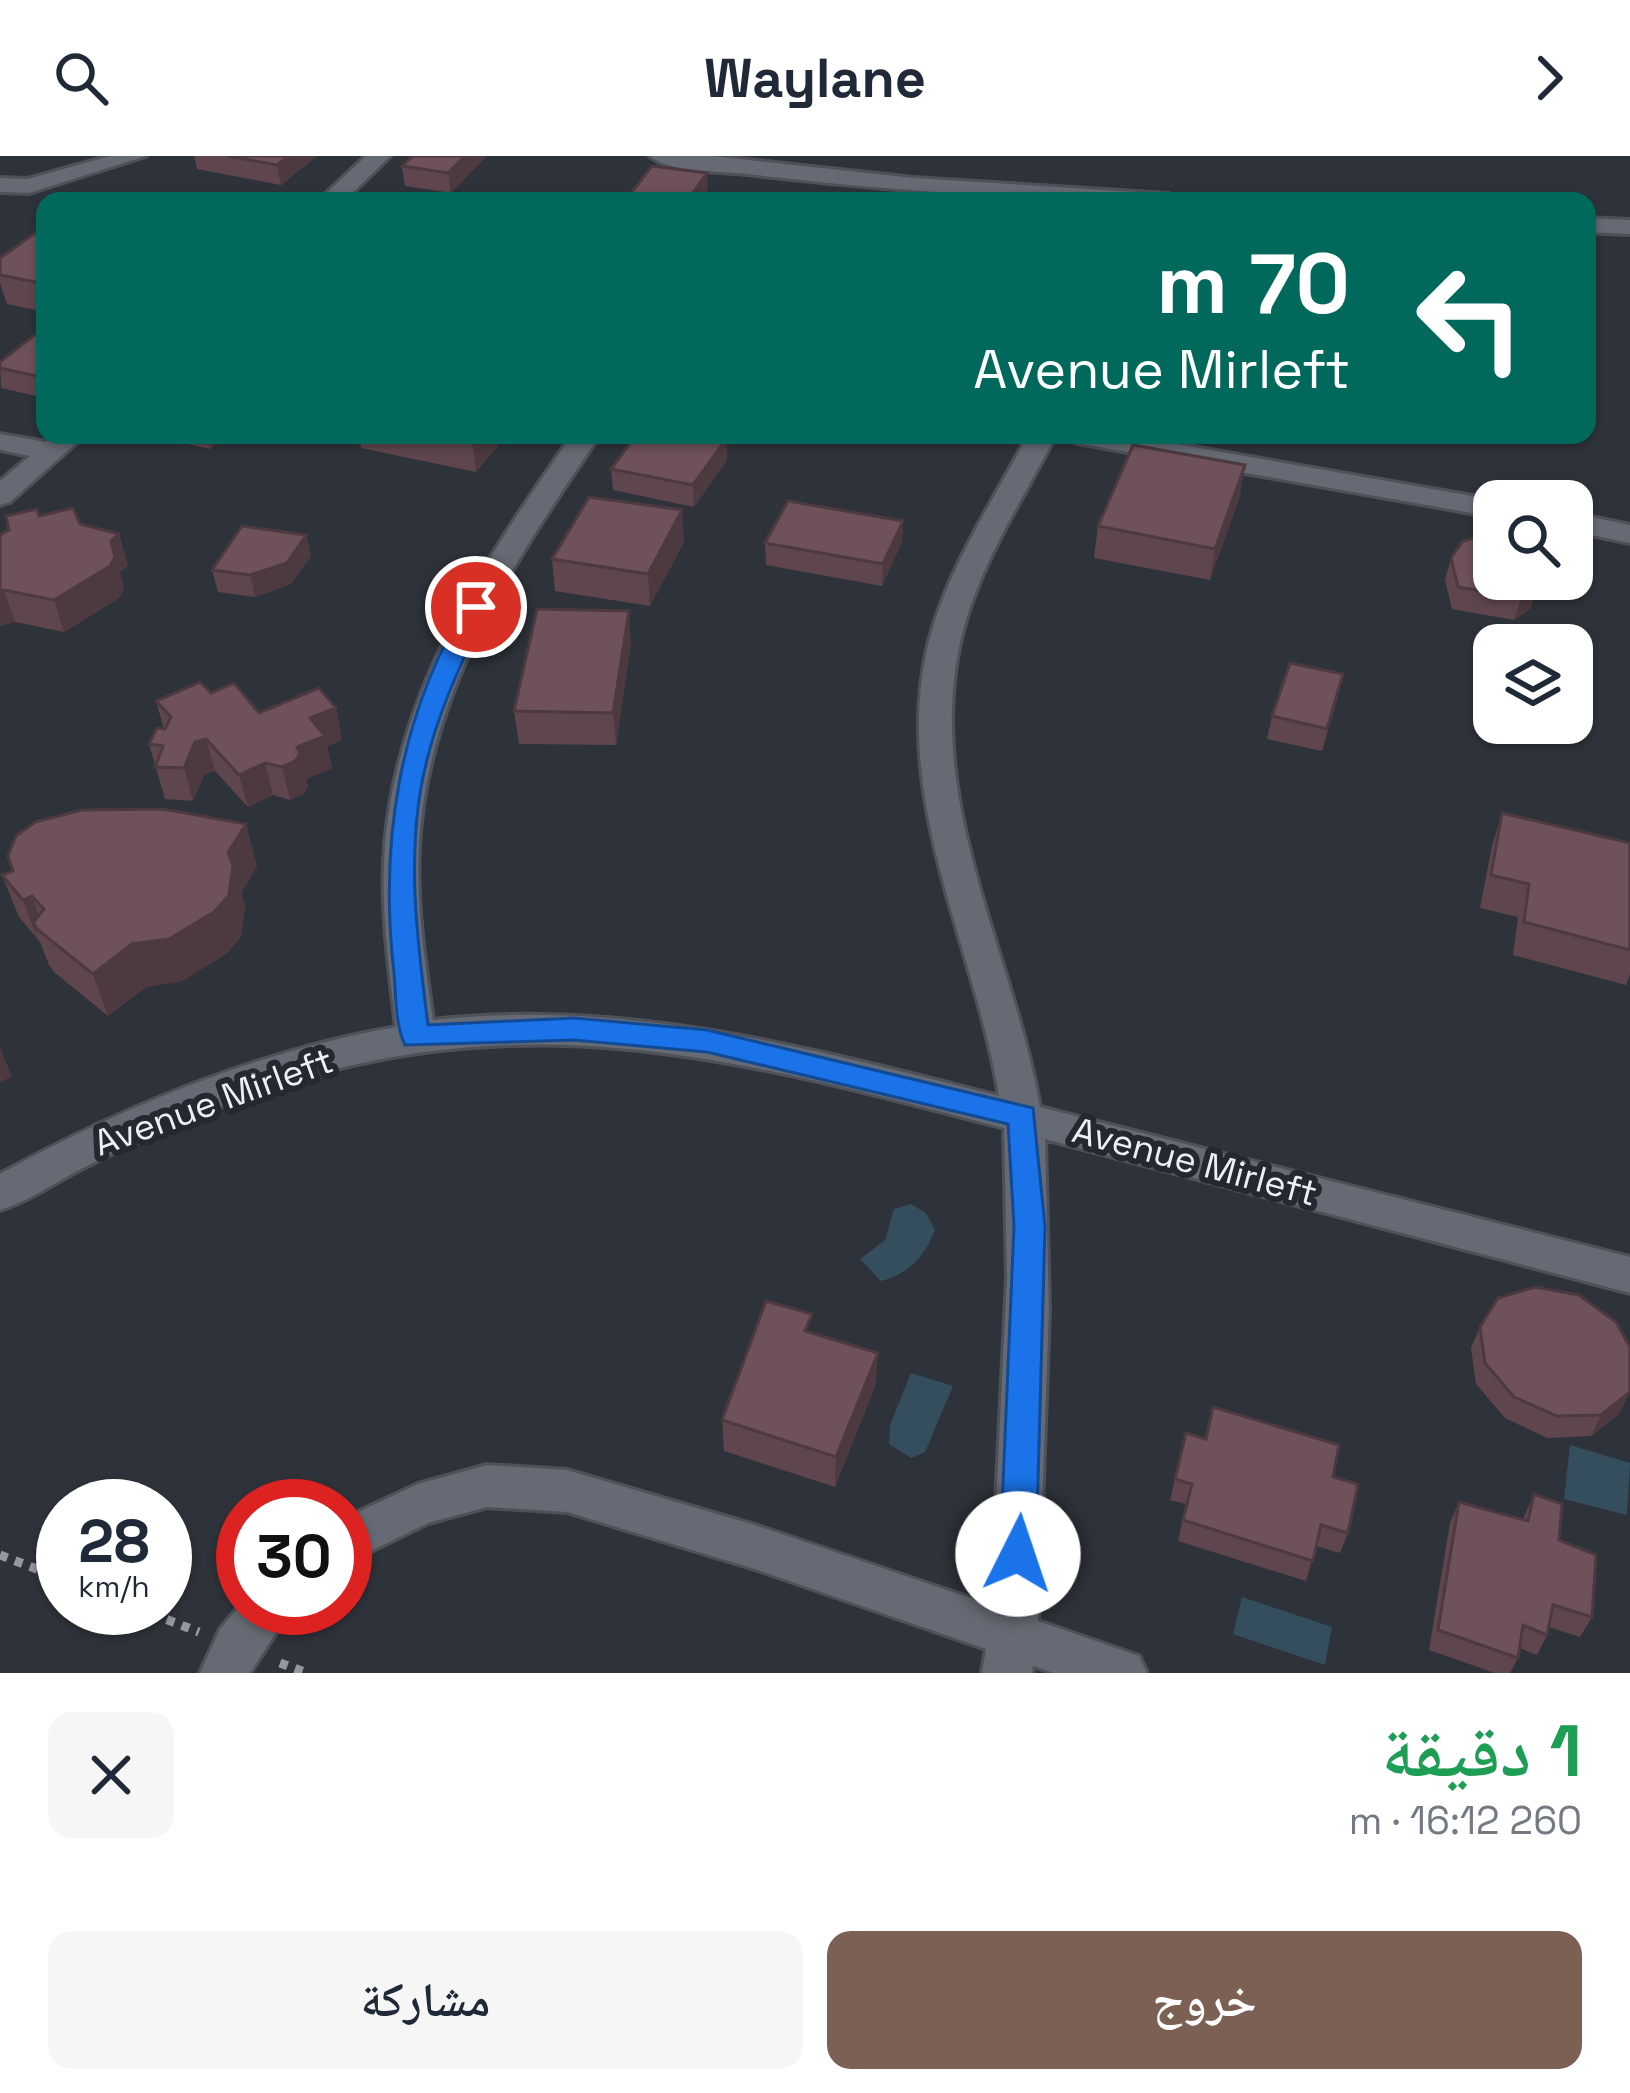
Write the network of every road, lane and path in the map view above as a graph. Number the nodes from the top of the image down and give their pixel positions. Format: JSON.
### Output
{"nodes":[{"id":1,"x":135,"y":156,"type":"edge"},
{"id":2,"x":379,"y":156,"type":"edge"},
{"id":3,"x":661,"y":156,"type":"edge"},
{"id":4,"x":781,"y":174,"type":"junction"},
{"id":5,"x":0,"y":185,"type":"edge"},
{"id":6,"x":340,"y":192,"type":"edge"},
{"id":7,"x":766,"y":192,"type":"edge"},
{"id":8,"x":978,"y":192,"type":"edge"},
{"id":9,"x":1596,"y":225,"type":"edge"},
{"id":10,"x":1630,"y":227,"type":"edge"},
{"id":11,"x":0,"y":442,"type":"edge"},
{"id":12,"x":36,"y":443,"type":"edge"},
{"id":13,"x":61,"y":444,"type":"edge"},
{"id":14,"x":580,"y":444,"type":"edge"},
{"id":15,"x":1038,"y":444,"type":"edge"},
{"id":16,"x":1128,"y":444,"type":"edge"},
{"id":17,"x":0,"y":496,"type":"edge"},
{"id":18,"x":1473,"y":504,"type":"edge"},
{"id":19,"x":1593,"y":526,"type":"edge"},
{"id":20,"x":1630,"y":534,"type":"edge"},
{"id":21,"x":416,"y":1037,"type":"junction"},
{"id":22,"x":1022,"y":1116,"type":"junction"},
{"id":23,"x":0,"y":1194,"type":"edge"},
{"id":24,"x":1630,"y":1275,"type":"edge"},
{"id":25,"x":372,"y":1528,"type":"edge"},
{"id":26,"x":0,"y":1555,"type":"edge"},
{"id":27,"x":36,"y":1569,"type":"edge"},
{"id":28,"x":246,"y":1635,"type":"edge"},
{"id":29,"x":1010,"y":1655,"type":"edge"},
{"id":30,"x":225,"y":1673,"type":"edge"},
{"id":31,"x":1122,"y":1673,"type":"edge"}],
"edges":[{"from":1,"to":5,"type":"street"},
{"from":2,"to":6,"type":"street"},
{"from":3,"to":4,"type":"street"},
{"from":4,"to":7,"type":"street"},
{"from":4,"to":8,"type":"street"},
{"from":9,"to":10,"type":"street"},
{"from":11,"to":12,"type":"street"},
{"from":13,"to":17,"type":"street"},
{"from":14,"to":21,"type":"street"},
{"from":15,"to":22,"type":"street"},
{"from":16,"to":18,"type":"street"},
{"from":19,"to":20,"type":"street"},
{"from":21,"to":22,"type":"street","name":"Avenue Mirleft"},
{"from":21,"to":23,"type":"street","name":"Avenue Mirleft"},
{"from":22,"to":24,"type":"street","name":"Avenue Mirleft"},
{"from":22,"to":29,"type":"street"},
{"from":25,"to":29,"type":"street"},
{"from":26,"to":27,"type":"path"},
{"from":28,"to":30,"type":"street"},
{"from":29,"to":31,"type":"street"}]}
